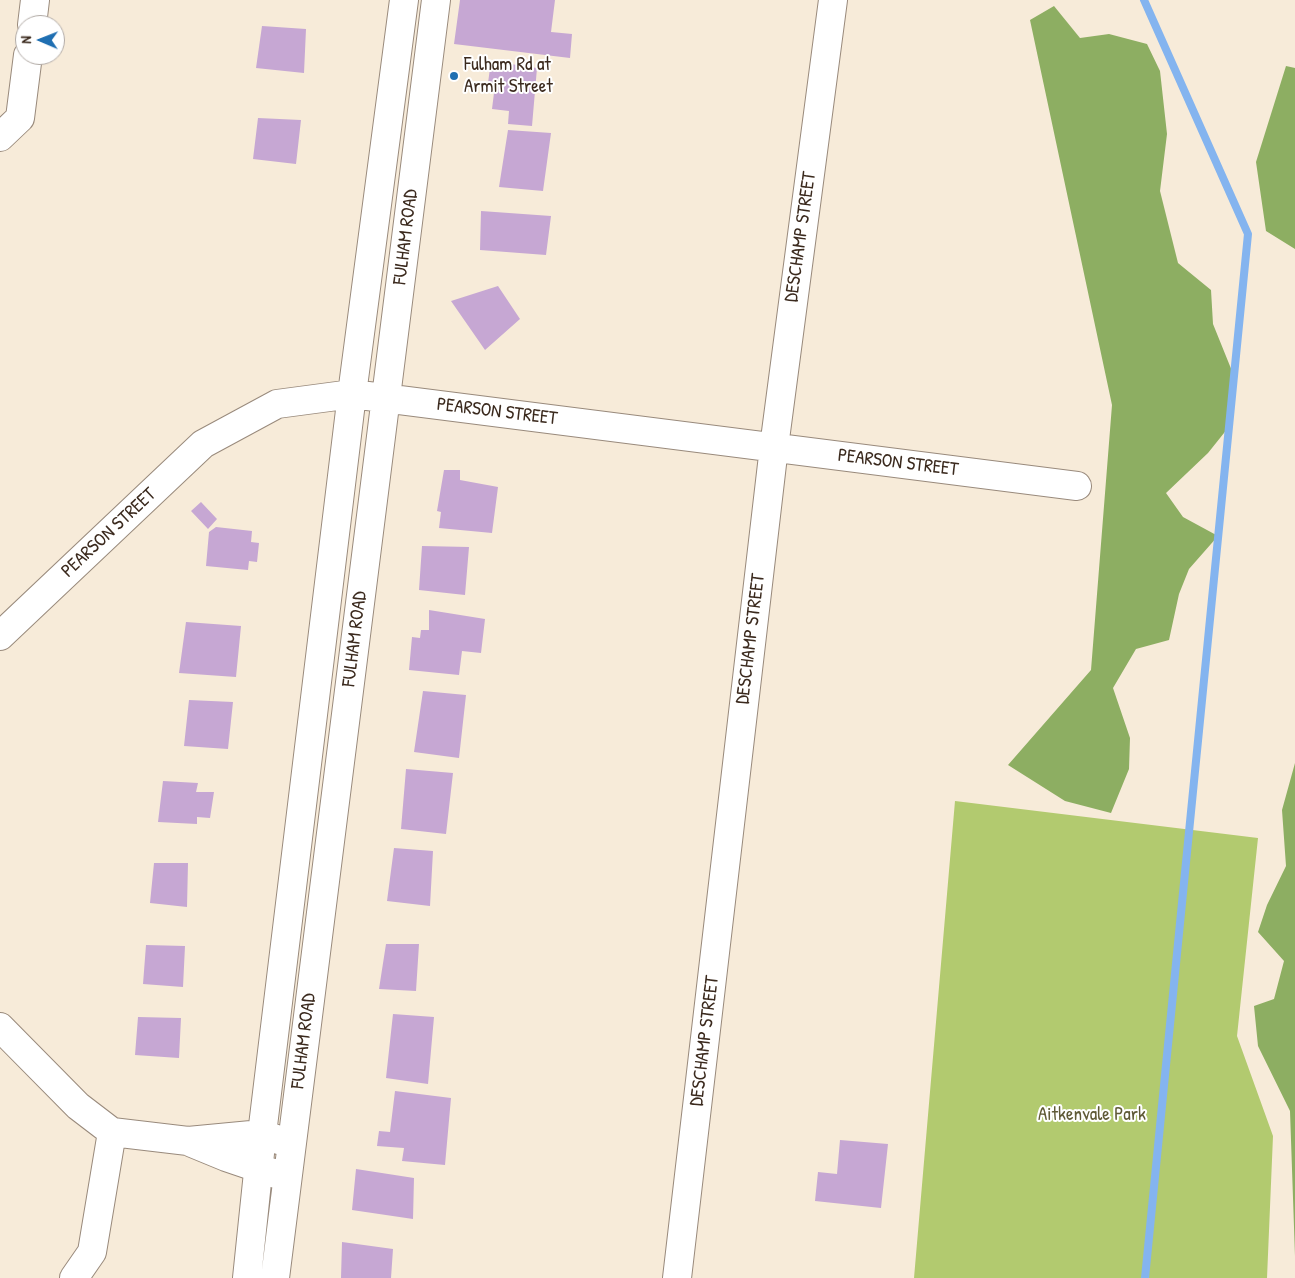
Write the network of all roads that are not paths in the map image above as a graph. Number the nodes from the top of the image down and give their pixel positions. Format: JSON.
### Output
{"nodes":[{"id":1,"x":35,"y":0,"type":"edge"},
{"id":2,"x":404,"y":0,"type":"edge"},
{"id":3,"x":436,"y":0,"type":"edge"},
{"id":4,"x":833,"y":0,"type":"edge"},
{"id":5,"x":33,"y":15,"type":"edge"},
{"id":6,"x":27,"y":65,"type":"edge"},
{"id":7,"x":0,"y":137,"type":"edge"},
{"id":8,"x":352,"y":394,"type":"junction"},
{"id":9,"x":385,"y":398,"type":"junction"},
{"id":10,"x":774,"y":447,"type":"junction"},
{"id":11,"x":1077,"y":486,"type":"dead end"},
{"id":12,"x":0,"y":636,"type":"edge"},
{"id":13,"x":0,"y":1027,"type":"edge"},
{"id":14,"x":112,"y":1132,"type":"junction"},
{"id":15,"x":262,"y":1134,"type":"junction"},
{"id":16,"x":188,"y":1141,"type":"junction"},
{"id":17,"x":291,"y":1147,"type":"junction"},
{"id":18,"x":260,"y":1167,"type":"junction"},
{"id":19,"x":287,"y":1178,"type":"junction"},
{"id":20,"x":74,"y":1278,"type":"edge"},
{"id":21,"x":247,"y":1278,"type":"edge"},
{"id":22,"x":275,"y":1278,"type":"edge"},
{"id":23,"x":677,"y":1278,"type":"edge"}],
"edges":[{"from":1,"to":5,"type":"street"},
{"from":2,"to":8,"type":"street","name":"FULHAM ROAD"},
{"from":3,"to":9,"type":"street","name":"FULHAM ROAD"},
{"from":4,"to":10,"type":"street","name":"DESCHAMP STREET"},
{"from":6,"to":7,"type":"street"},
{"from":8,"to":9,"type":"street","name":"PEARSON STREET"},
{"from":8,"to":12,"type":"street","name":"PEARSON STREET"},
{"from":8,"to":15,"type":"street","name":"FULHAM ROAD"},
{"from":9,"to":10,"type":"street","name":"PEARSON STREET"},
{"from":9,"to":17,"type":"street","name":"FULHAM ROAD"},
{"from":10,"to":11,"type":"street","name":"PEARSON STREET"},
{"from":10,"to":23,"type":"street","name":"DESCHAMP STREET"},
{"from":13,"to":14,"type":"street"},
{"from":14,"to":16,"type":"street"},
{"from":14,"to":20,"type":"street"},
{"from":15,"to":16,"type":"street"},
{"from":15,"to":17,"type":"street"},
{"from":15,"to":18,"type":"street","name":"FULHAM ROAD"},
{"from":16,"to":18,"type":"street"},
{"from":17,"to":19,"type":"street","name":"FULHAM ROAD"},
{"from":18,"to":19,"type":"street"},
{"from":18,"to":21,"type":"street","name":"FULHAM ROAD"},
{"from":19,"to":22,"type":"street","name":"FULHAM ROAD"}]}
